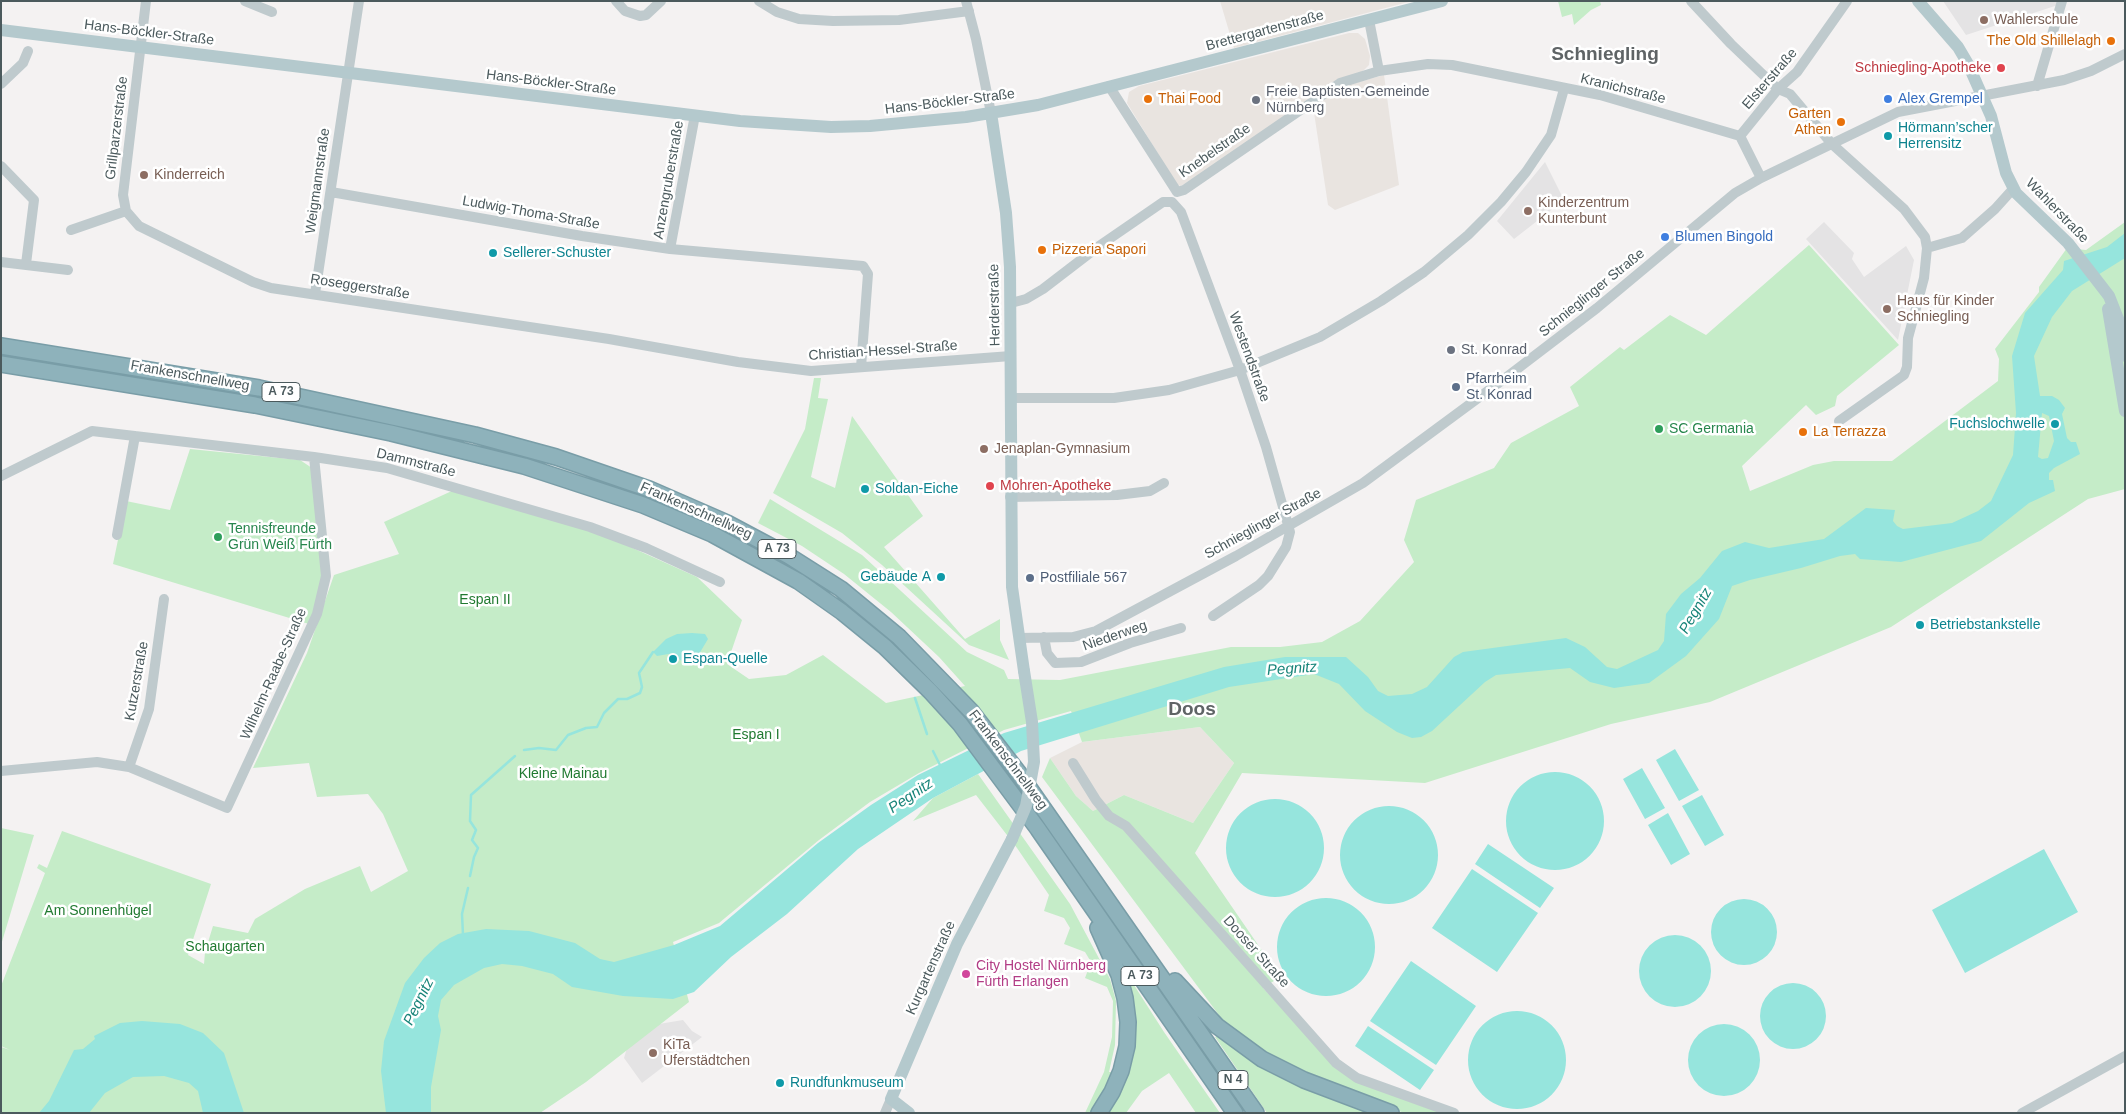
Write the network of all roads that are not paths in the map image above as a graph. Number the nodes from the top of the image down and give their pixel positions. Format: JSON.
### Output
{"nodes":[{"id":1,"x":146,"y":1,"type":"edge"},
{"id":2,"x":245,"y":1,"type":"edge"},
{"id":3,"x":359,"y":1,"type":"edge"},
{"id":4,"x":616,"y":1,"type":"edge"},
{"id":5,"x":661,"y":1,"type":"edge"},
{"id":6,"x":759,"y":1,"type":"edge"},
{"id":7,"x":1442,"y":1,"type":"edge"},
{"id":8,"x":1691,"y":1,"type":"edge"},
{"id":9,"x":1847,"y":1,"type":"edge"},
{"id":10,"x":1918,"y":1,"type":"edge"},
{"id":11,"x":2062,"y":1,"type":"edge"},
{"id":12,"x":967,"y":6,"type":"edge"},
{"id":13,"x":272,"y":12,"type":"dead end"},
{"id":14,"x":1369,"y":20,"type":"junction"},
{"id":15,"x":1,"y":30,"type":"edge"},
{"id":16,"x":140,"y":48,"type":"junction"},
{"id":17,"x":28,"y":51,"type":"dead end"},
{"id":18,"x":2125,"y":54,"type":"edge"},
{"id":19,"x":1380,"y":71,"type":"junction"},
{"id":20,"x":348,"y":73,"type":"junction"},
{"id":21,"x":1,"y":84,"type":"edge"},
{"id":22,"x":1109,"y":86,"type":"junction"},
{"id":23,"x":2037,"y":86,"type":"junction"},
{"id":24,"x":1564,"y":89,"type":"junction"},
{"id":25,"x":1778,"y":89,"type":"junction"},
{"id":26,"x":1096,"y":90,"type":"joint"},
{"id":27,"x":1983,"y":96,"type":"junction"},
{"id":28,"x":991,"y":114,"type":"junction"},
{"id":29,"x":695,"y":115,"type":"junction"},
{"id":30,"x":1740,"y":136,"type":"junction"},
{"id":31,"x":1832,"y":144,"type":"junction"},
{"id":32,"x":1,"y":166,"type":"edge"},
{"id":33,"x":1761,"y":178,"type":"junction"},
{"id":34,"x":2013,"y":188,"type":"junction"},
{"id":35,"x":331,"y":192,"type":"junction"},
{"id":36,"x":1175,"y":197,"type":"junction"},
{"id":37,"x":126,"y":211,"type":"junction"},
{"id":38,"x":71,"y":230,"type":"dead end"},
{"id":39,"x":1927,"y":248,"type":"junction"},
{"id":40,"x":670,"y":249,"type":"junction"},
{"id":41,"x":1,"y":262,"type":"edge"},
{"id":42,"x":26,"y":264,"type":"junction"},
{"id":43,"x":68,"y":270,"type":"dead end"},
{"id":44,"x":2100,"y":285,"type":"junction"},
{"id":45,"x":315,"y":294,"type":"junction"},
{"id":46,"x":1011,"y":303,"type":"junction"},
{"id":47,"x":609,"y":339,"type":"joint"},
{"id":48,"x":1,"y":346,"type":"edge"},
{"id":49,"x":1011,"y":356,"type":"junction"},
{"id":50,"x":2125,"y":356,"type":"edge"},
{"id":51,"x":1,"y":364,"type":"edge"},
{"id":52,"x":861,"y":368,"type":"junction"},
{"id":53,"x":1240,"y":370,"type":"junction"},
{"id":54,"x":1010,"y":398,"type":"junction"},
{"id":55,"x":2125,"y":411,"type":"edge"},
{"id":56,"x":1839,"y":421,"type":"dead end"},
{"id":57,"x":135,"y":436,"type":"junction"},
{"id":58,"x":314,"y":457,"type":"junction"},
{"id":59,"x":1,"y":476,"type":"edge"},
{"id":60,"x":1164,"y":483,"type":"dead end"},
{"id":61,"x":1010,"y":497,"type":"junction"},
{"id":62,"x":1288,"y":526,"type":"junction"},
{"id":63,"x":117,"y":535,"type":"dead end"},
{"id":64,"x":720,"y":582,"type":"dead end"},
{"id":65,"x":164,"y":599,"type":"dead end"},
{"id":66,"x":1213,"y":616,"type":"dead end"},
{"id":67,"x":1181,"y":628,"type":"dead end"},
{"id":68,"x":1044,"y":637,"type":"junction"},
{"id":69,"x":1018,"y":638,"type":"junction"},
{"id":70,"x":1024,"y":671,"type":"joint"},
{"id":71,"x":1073,"y":763,"type":"dead end"},
{"id":72,"x":129,"y":767,"type":"junction"},
{"id":73,"x":1,"y":771,"type":"edge"},
{"id":74,"x":1083,"y":895,"type":"junction"},
{"id":75,"x":1115,"y":909,"type":"junction"},
{"id":76,"x":1211,"y":1047,"type":"joint"},
{"id":77,"x":2125,"y":1056,"type":"edge"},
{"id":78,"x":1197,"y":1058,"type":"joint"},
{"id":79,"x":891,"y":1099,"type":"junction"},
{"id":80,"x":886,"y":1113,"type":"edge"},
{"id":81,"x":909,"y":1113,"type":"edge"},
{"id":82,"x":1099,"y":1113,"type":"edge"},
{"id":83,"x":1235,"y":1113,"type":"edge"},
{"id":84,"x":1256,"y":1113,"type":"edge"},
{"id":85,"x":1392,"y":1113,"type":"edge"},
{"id":86,"x":1454,"y":1113,"type":"edge"},
{"id":87,"x":2022,"y":1113,"type":"edge"}],
"edges":[{"from":1,"to":16,"type":"street","name":"Grillparzerstraße"},
{"from":2,"to":13,"type":"street"},
{"from":3,"to":20,"type":"street","name":"Weigmannstraße"},
{"from":4,"to":5,"type":"street"},
{"from":6,"to":12,"type":"street"},
{"from":7,"to":14,"type":"main road","name":"Brettergartenstraße"},
{"from":8,"to":25,"type":"street"},
{"from":9,"to":25,"type":"street","name":"Elsterstraße"},
{"from":10,"to":27,"type":"main road","name":"Wahlerstraße"},
{"from":11,"to":23,"type":"street"},
{"from":12,"to":28,"type":"street"},
{"from":14,"to":19,"type":"street"},
{"from":14,"to":22,"type":"main road","name":"Brettergartenstraße"},
{"from":15,"to":16,"type":"main road","name":"Hans-Böckler-Straße"},
{"from":16,"to":20,"type":"main road","name":"Hans-Böckler-Straße"},
{"from":16,"to":37,"type":"street","name":"Grillparzerstraße"},
{"from":17,"to":21,"type":"street"},
{"from":18,"to":23,"type":"street","name":"Schnieglinger Straße"},
{"from":19,"to":24,"type":"street","name":"Kranichstraße"},
{"from":19,"to":36,"type":"street","name":"Knebelstraße"},
{"from":20,"to":29,"type":"main road","name":"Hans-Böckler-Straße"},
{"from":20,"to":35,"type":"street","name":"Weigmannstraße"},
{"from":22,"to":26,"type":"main road","name":"Brettergartenstraße"},
{"from":22,"to":36,"type":"street","name":"Westendstraße"},
{"from":23,"to":27,"type":"street","name":"Schnieglinger Straße"},
{"from":24,"to":30,"type":"street","name":"Kranichstraße"},
{"from":24,"to":53,"type":"street"},
{"from":25,"to":30,"type":"street","name":"Elsterstraße"},
{"from":25,"to":31,"type":"street"},
{"from":26,"to":28,"type":"main road","name":"Hans-Böckler-Straße"},
{"from":27,"to":31,"type":"street","name":"Schnieglinger Straße"},
{"from":27,"to":34,"type":"main road","name":"Wahlerstraße"},
{"from":28,"to":29,"type":"main road","name":"Hans-Böckler-Straße"},
{"from":28,"to":46,"type":"main road","name":"Herderstraße"},
{"from":29,"to":40,"type":"street","name":"Anzengruberstraße"},
{"from":30,"to":33,"type":"street"},
{"from":31,"to":33,"type":"street","name":"Schnieglinger Straße"},
{"from":31,"to":39,"type":"street"},
{"from":32,"to":42,"type":"street"},
{"from":33,"to":62,"type":"street","name":"Schnieglinger Straße"},
{"from":34,"to":39,"type":"street"},
{"from":34,"to":44,"type":"main road","name":"Wahlerstraße"},
{"from":35,"to":40,"type":"street","name":"Ludwig-Thoma-Straße"},
{"from":35,"to":45,"type":"street","name":"Weigmannstraße"},
{"from":36,"to":46,"type":"street","name":"Knebelstraße"},
{"from":36,"to":53,"type":"street","name":"Westendstraße"},
{"from":37,"to":38,"type":"street"},
{"from":37,"to":45,"type":"street","name":"Roseggerstraße"},
{"from":39,"to":56,"type":"street"},
{"from":40,"to":52,"type":"street","name":"Ludwig-Thoma-Straße"},
{"from":41,"to":42,"type":"street"},
{"from":42,"to":43,"type":"street"},
{"from":44,"to":50,"type":"main road"},
{"from":44,"to":55,"type":"main road"},
{"from":45,"to":47,"type":"street","name":"Roseggerstraße"},
{"from":46,"to":49,"type":"main road","name":"Herderstraße"},
{"from":47,"to":52,"type":"street","name":"Christian-Hessel-Straße"},
{"from":48,"to":75,"type":"highway","name":"Frankenschnellweg","number":"A 73"},
{"from":49,"to":52,"type":"street","name":"Christian-Hessel-Straße"},
{"from":49,"to":54,"type":"main road","name":"Herderstraße"},
{"from":51,"to":74,"type":"highway","name":"Frankenschnellweg","number":"A 73"},
{"from":53,"to":54,"type":"street"},
{"from":53,"to":62,"type":"street","name":"Westendstraße"},
{"from":54,"to":61,"type":"main road","name":"Herderstraße"},
{"from":57,"to":58,"type":"street","name":"Dammstraße"},
{"from":57,"to":59,"type":"street","name":"Dammstraße"},
{"from":57,"to":63,"type":"street"},
{"from":58,"to":64,"type":"street","name":"Dammstraße"},
{"from":58,"to":72,"type":"street","name":"Wilhelm-Raabe-Straße"},
{"from":60,"to":61,"type":"street"},
{"from":61,"to":69,"type":"main road","name":"Herderstraße"},
{"from":62,"to":66,"type":"street"},
{"from":62,"to":68,"type":"street","name":"Schnieglinger Straße"},
{"from":65,"to":72,"type":"street","name":"Kutzerstraße"},
{"from":67,"to":68,"type":"street","name":"Niederweg"},
{"from":68,"to":69,"type":"street","name":"Schnieglinger Straße"},
{"from":69,"to":70,"type":"main road","name":"Herderstraße"},
{"from":70,"to":79,"type":"main road","name":"Kurgartenstraße","bridge":true},
{"from":71,"to":86,"type":"street","name":"Dooser Straße"},
{"from":72,"to":73,"type":"street"},
{"from":74,"to":78,"type":"highway","name":"Frankenschnellweg","number":"A 73"},
{"from":74,"to":82,"type":"highway"},
{"from":75,"to":76,"type":"highway","name":"Frankenschnellweg","number":"A 73"},
{"from":75,"to":85,"type":"highway"},
{"from":76,"to":84,"type":"highway","name":"Frankenschnellweg","number":"N 4"},
{"from":77,"to":87,"type":"street"},
{"from":78,"to":83,"type":"highway","name":"Frankenschnellweg","number":"N 4"},
{"from":79,"to":80,"type":"street","name":"Kurgartenstraße"},
{"from":79,"to":81,"type":"main road"}]}
